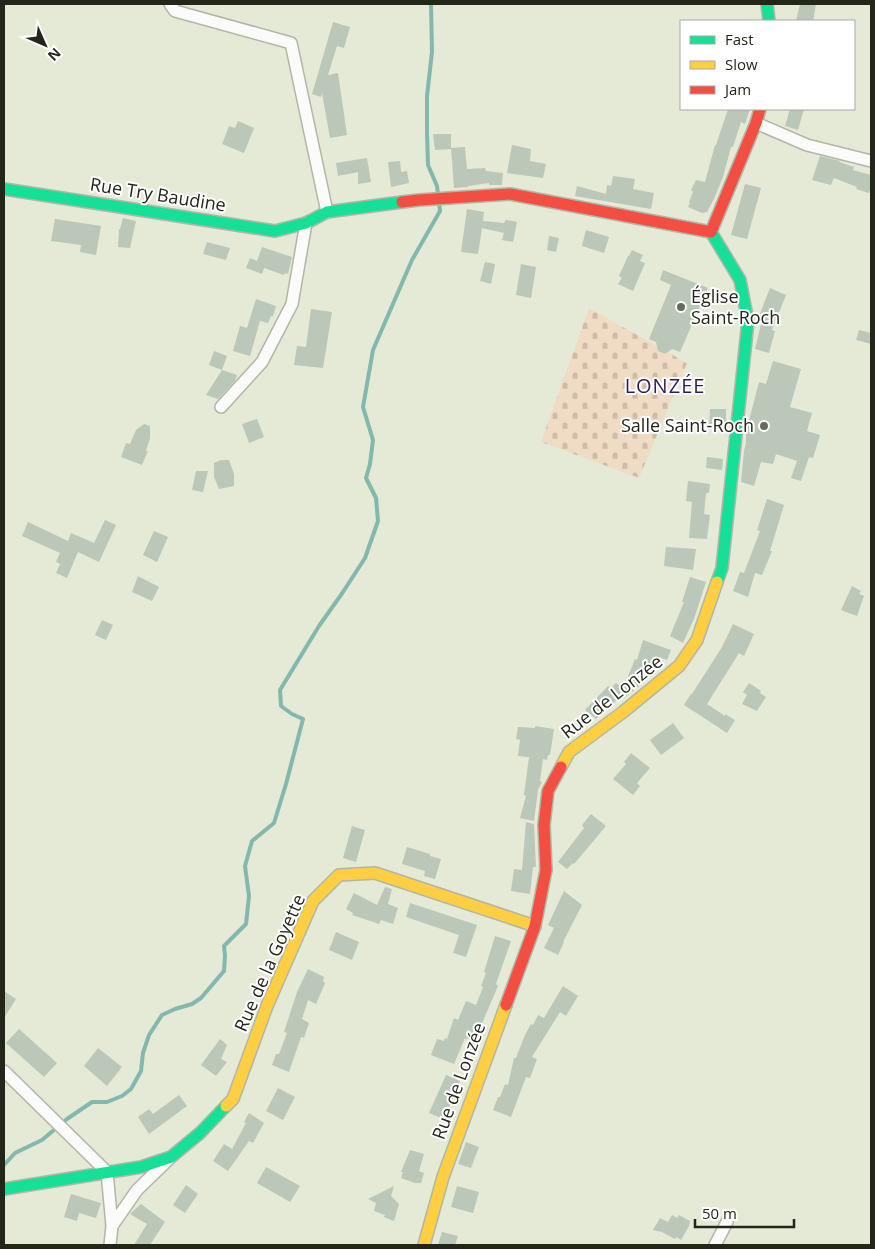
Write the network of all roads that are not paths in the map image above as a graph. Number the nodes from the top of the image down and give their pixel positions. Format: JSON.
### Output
{"nodes":[{"id":1,"x":170,"y":4,"type":"edge"},
{"id":2,"x":767,"y":4,"type":"edge"},
{"id":3,"x":769,"y":20,"type":"edge"},
{"id":4,"x":760,"y":110,"type":"edge"},
{"id":5,"x":756,"y":123,"type":"junction"},
{"id":6,"x":871,"y":161,"type":"edge"},
{"id":7,"x":4,"y":189,"type":"edge"},
{"id":8,"x":327,"y":212,"type":"junction"},
{"id":9,"x":306,"y":223,"type":"junction"},
{"id":10,"x":711,"y":232,"type":"junction"},
{"id":11,"x":221,"y":407,"type":"dead end"},
{"id":12,"x":535,"y":926,"type":"junction"},
{"id":13,"x":4,"y":1071,"type":"edge"},
{"id":14,"x":171,"y":1157,"type":"junction"},
{"id":15,"x":107,"y":1172,"type":"junction"},
{"id":16,"x":4,"y":1189,"type":"edge"},
{"id":17,"x":727,"y":1222,"type":"dead end"},
{"id":18,"x":112,"y":1226,"type":"junction"},
{"id":19,"x":110,"y":1245,"type":"edge"},
{"id":20,"x":424,"y":1245,"type":"edge"},
{"id":21,"x":715,"y":1245,"type":"edge"}],
"edges":[{"from":1,"to":8,"type":"street"},
{"from":2,"to":3,"type":"street"},
{"from":4,"to":5,"type":"street"},
{"from":5,"to":6,"type":"street"},
{"from":5,"to":10,"type":"street"},
{"from":7,"to":9,"type":"street","name":"Rue Try Baudine"},
{"from":8,"to":9,"type":"street","name":"Rue Try Baudine"},
{"from":8,"to":10,"type":"street"},
{"from":9,"to":11,"type":"street"},
{"from":10,"to":12,"type":"street","name":"Rue de Lonzée"},
{"from":12,"to":14,"type":"street","name":"Rue de la Goyette"},
{"from":12,"to":20,"type":"street","name":"Rue de Lonzée"},
{"from":13,"to":15,"type":"street"},
{"from":14,"to":15,"type":"street","name":"Rue de la Goyette"},
{"from":14,"to":18,"type":"street","name":"Rue de la Goyette"},
{"from":15,"to":16,"type":"street"},
{"from":15,"to":18,"type":"street","name":"Rue de la Goyette"},
{"from":17,"to":21,"type":"street"},
{"from":18,"to":19,"type":"street","name":"Rue de la Goyette"}]}
